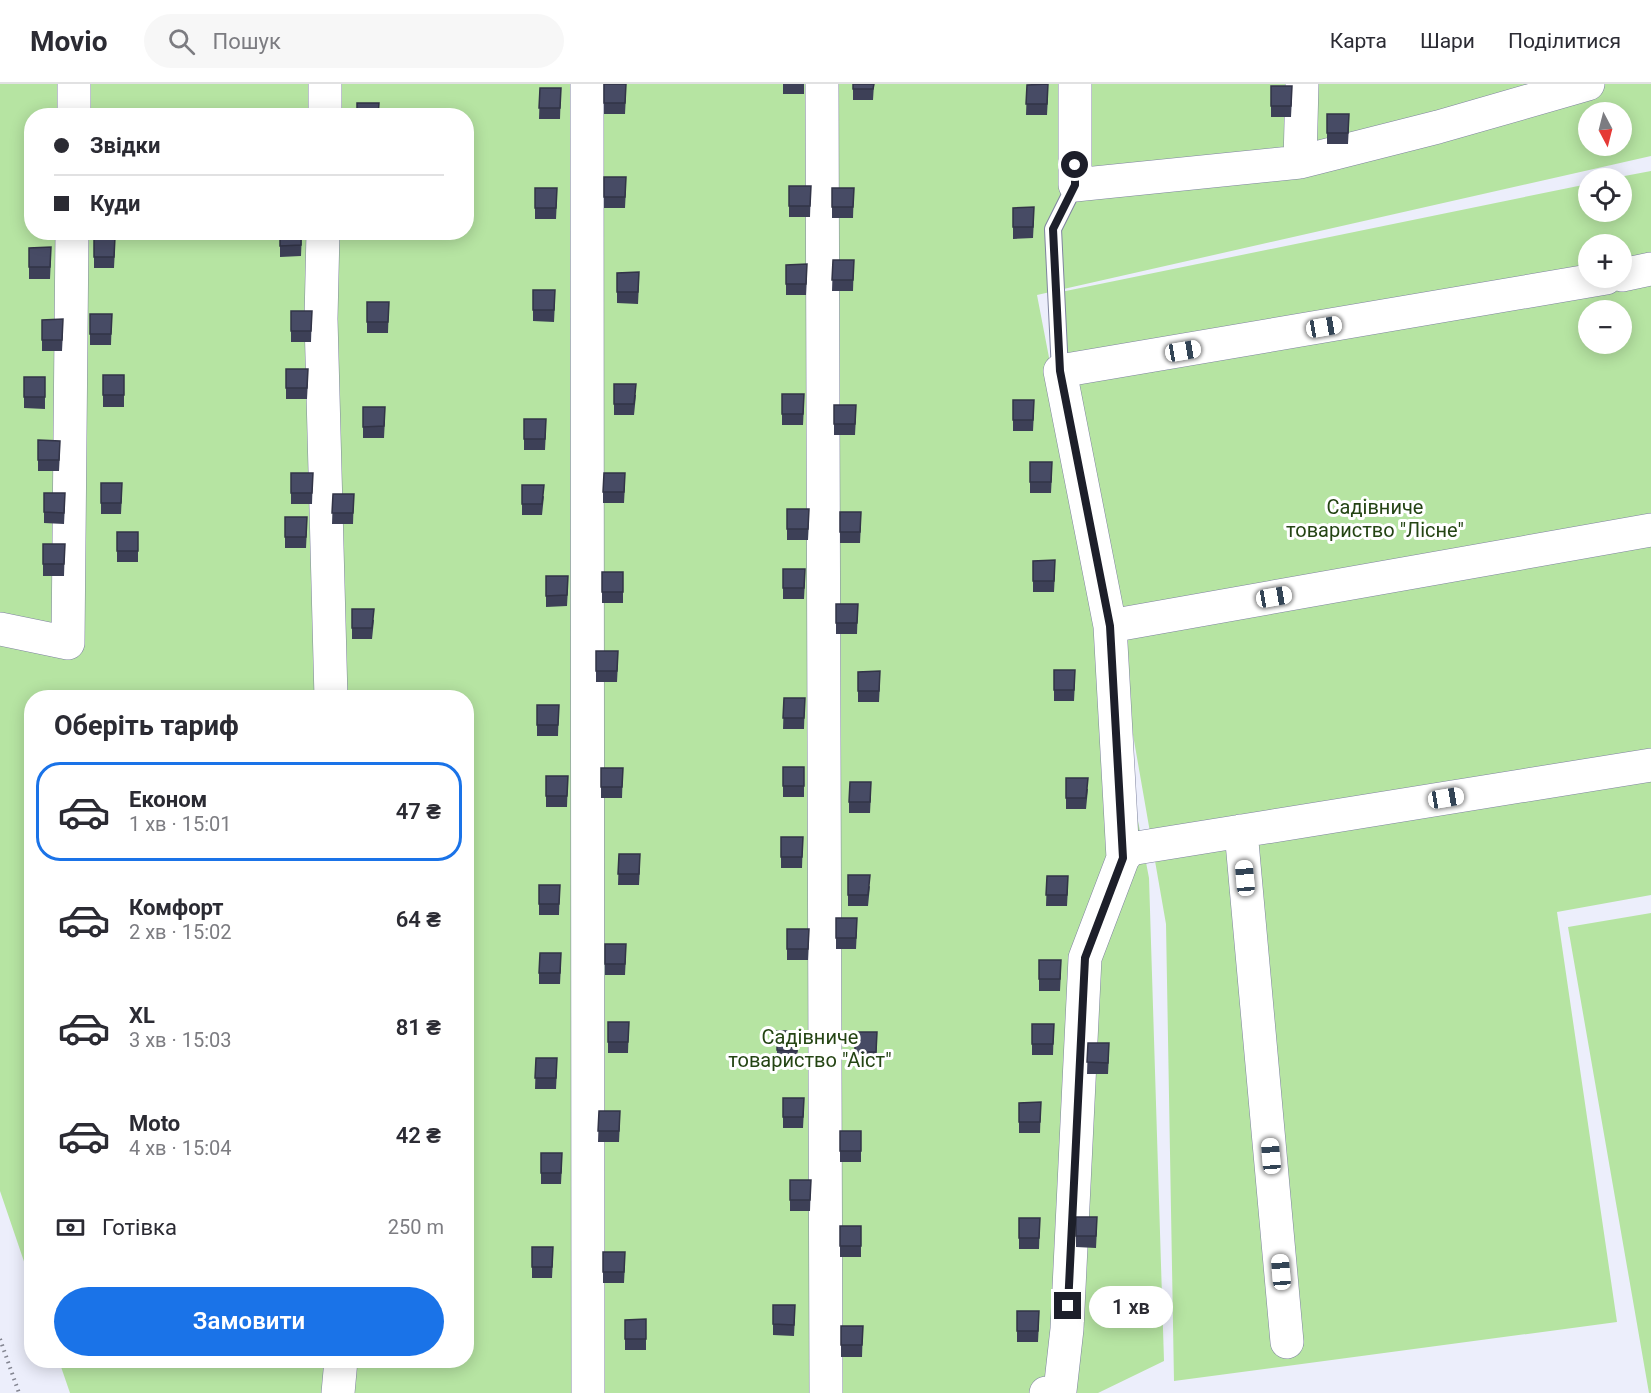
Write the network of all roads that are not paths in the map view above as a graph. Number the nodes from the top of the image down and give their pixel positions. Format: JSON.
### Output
{"nodes":[{"id":1,"x":74,"y":84,"type":"edge"},
{"id":2,"x":325,"y":84,"type":"edge"},
{"id":3,"x":587,"y":84,"type":"edge"},
{"id":4,"x":822,"y":84,"type":"edge"},
{"id":5,"x":1075,"y":84,"type":"edge"},
{"id":6,"x":1302,"y":84,"type":"edge"},
{"id":7,"x":1578,"y":85,"type":"edge"},
{"id":8,"x":74,"y":108,"type":"edge"},
{"id":9,"x":325,"y":108,"type":"edge"},
{"id":10,"x":1300,"y":162,"type":"junction"},
{"id":11,"x":1075,"y":185,"type":"junction"},
{"id":12,"x":72,"y":240,"type":"edge"},
{"id":13,"x":323,"y":240,"type":"edge"},
{"id":14,"x":1651,"y":269,"type":"edge"},
{"id":15,"x":1632,"y":273,"type":"edge"},
{"id":16,"x":1578,"y":283,"type":"edge"},
{"id":17,"x":1060,"y":371,"type":"junction"},
{"id":18,"x":1651,"y":530,"type":"edge"},
{"id":19,"x":1110,"y":626,"type":"junction"},
{"id":20,"x":0,"y":629,"type":"edge"},
{"id":21,"x":331,"y":690,"type":"edge"},
{"id":22,"x":1651,"y":765,"type":"edge"},
{"id":23,"x":1241,"y":831,"type":"junction"},
{"id":24,"x":1123,"y":858,"type":"junction"},
{"id":25,"x":1287,"y":1342,"type":"dead end"},
{"id":26,"x":340,"y":1368,"type":"edge"},
{"id":27,"x":338,"y":1393,"type":"edge"},
{"id":28,"x":588,"y":1393,"type":"edge"},
{"id":29,"x":826,"y":1393,"type":"edge"},
{"id":30,"x":1046,"y":1393,"type":"edge"}],
"edges":[{"from":1,"to":8,"type":"street"},
{"from":2,"to":9,"type":"street"},
{"from":3,"to":28,"type":"street"},
{"from":4,"to":29,"type":"street"},
{"from":5,"to":11,"type":"street"},
{"from":6,"to":10,"type":"street"},
{"from":7,"to":10,"type":"street"},
{"from":10,"to":11,"type":"street"},
{"from":11,"to":17,"type":"lane"},
{"from":12,"to":20,"type":"street"},
{"from":13,"to":21,"type":"street"},
{"from":14,"to":15,"type":"street"},
{"from":16,"to":17,"type":"street"},
{"from":17,"to":19,"type":"street"},
{"from":18,"to":19,"type":"street"},
{"from":19,"to":24,"type":"street"},
{"from":22,"to":23,"type":"street"},
{"from":23,"to":24,"type":"street"},
{"from":23,"to":25,"type":"street"},
{"from":24,"to":30,"type":"street"},
{"from":26,"to":27,"type":"street"}]}
